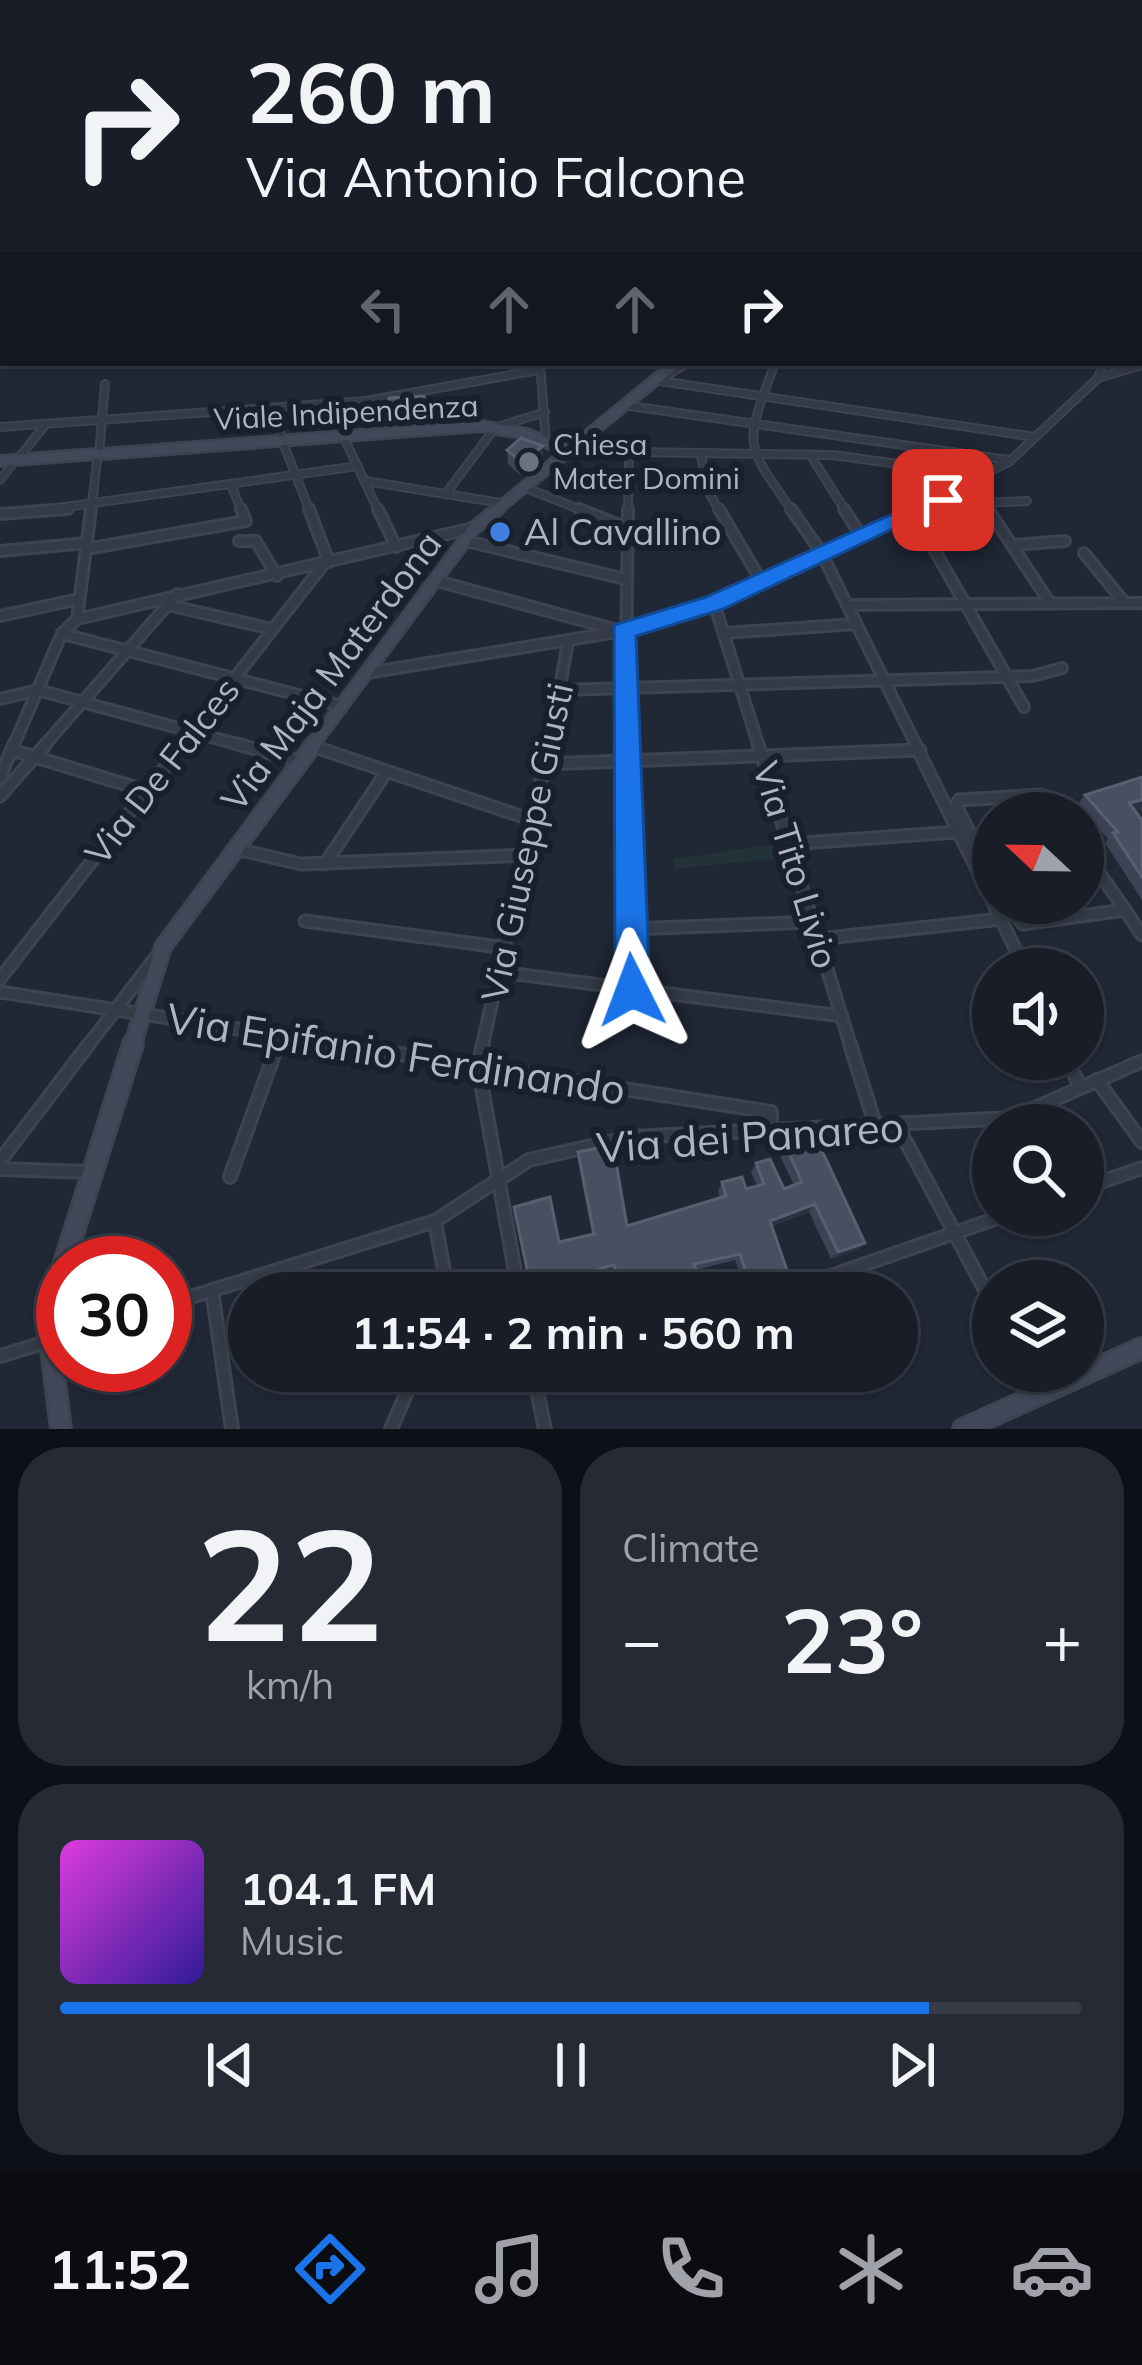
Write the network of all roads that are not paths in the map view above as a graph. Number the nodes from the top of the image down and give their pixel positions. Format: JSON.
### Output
{"nodes":[{"id":1,"x":673,"y":366,"type":"edge"},
{"id":2,"x":683,"y":366,"type":"edge"},
{"id":3,"x":774,"y":366,"type":"edge"},
{"id":4,"x":1102,"y":366,"type":"edge"},
{"id":5,"x":1139,"y":366,"type":"edge"},
{"id":6,"x":539,"y":367,"type":"edge"},
{"id":7,"x":1097,"y":379,"type":"junction"},
{"id":8,"x":661,"y":380,"type":"junction"},
{"id":9,"x":105,"y":383,"type":"dead end"},
{"id":10,"x":764,"y":397,"type":"junction"},
{"id":11,"x":328,"y":404,"type":"junction"},
{"id":12,"x":630,"y":406,"type":"junction"},
{"id":13,"x":272,"y":408,"type":"junction"},
{"id":14,"x":545,"y":412,"type":"junction"},
{"id":15,"x":102,"y":420,"type":"junction"},
{"id":16,"x":46,"y":424,"type":"junction"},
{"id":17,"x":753,"y":424,"type":"junction"},
{"id":18,"x":0,"y":428,"type":"edge"},
{"id":19,"x":495,"y":428,"type":"junction"},
{"id":20,"x":1035,"y":437,"type":"junction"},
{"id":21,"x":344,"y":438,"type":"junction"},
{"id":22,"x":546,"y":441,"type":"junction"},
{"id":23,"x":283,"y":443,"type":"junction"},
{"id":24,"x":568,"y":451,"type":"junction"},
{"id":25,"x":628,"y":453,"type":"junction"},
{"id":26,"x":701,"y":454,"type":"junction"},
{"id":27,"x":753,"y":455,"type":"junction"},
{"id":28,"x":810,"y":455,"type":"junction"},
{"id":29,"x":99,"y":457,"type":"junction"},
{"id":30,"x":1010,"y":460,"type":"junction"},
{"id":31,"x":7,"y":463,"type":"edge"},
{"id":32,"x":358,"y":466,"type":"junction"},
{"id":33,"x":297,"y":475,"type":"junction"},
{"id":34,"x":985,"y":476,"type":"junction"},
{"id":35,"x":0,"y":480,"type":"edge"},
{"id":36,"x":365,"y":481,"type":"junction"},
{"id":37,"x":231,"y":485,"type":"junction"},
{"id":38,"x":972,"y":485,"type":"junction"},
{"id":39,"x":524,"y":488,"type":"junction"},
{"id":40,"x":447,"y":492,"type":"junction"},
{"id":41,"x":1027,"y":500,"type":"dead end"},
{"id":42,"x":501,"y":503,"type":"junction"},
{"id":43,"x":984,"y":503,"type":"junction"},
{"id":44,"x":91,"y":507,"type":"junction"},
{"id":45,"x":0,"y":514,"type":"edge"},
{"id":46,"x":914,"y":514,"type":"junction"},
{"id":47,"x":474,"y":528,"type":"junction"},
{"id":48,"x":627,"y":528,"type":"junction"},
{"id":49,"x":861,"y":536,"type":"junction"},
{"id":50,"x":239,"y":541,"type":"dead end"},
{"id":51,"x":466,"y":541,"type":"junction"},
{"id":52,"x":1065,"y":541,"type":"dead end"},
{"id":53,"x":1011,"y":545,"type":"junction"},
{"id":54,"x":86,"y":546,"type":"junction"},
{"id":55,"x":396,"y":547,"type":"junction"},
{"id":56,"x":0,"y":551,"type":"edge"},
{"id":57,"x":820,"y":552,"type":"junction"},
{"id":58,"x":1084,"y":553,"type":"dead end"},
{"id":59,"x":327,"y":563,"type":"junction"},
{"id":60,"x":278,"y":576,"type":"junction"},
{"id":61,"x":625,"y":579,"type":"junction"},
{"id":62,"x":437,"y":581,"type":"junction"},
{"id":63,"x":761,"y":581,"type":"junction"},
{"id":64,"x":177,"y":594,"type":"junction"},
{"id":65,"x":79,"y":599,"type":"junction"},
{"id":66,"x":714,"y":603,"type":"junction"},
{"id":67,"x":1050,"y":603,"type":"junction"},
{"id":68,"x":1125,"y":603,"type":"junction"},
{"id":69,"x":1142,"y":603,"type":"edge"},
{"id":70,"x":965,"y":604,"type":"junction"},
{"id":71,"x":168,"y":605,"type":"junction"},
{"id":72,"x":847,"y":605,"type":"junction"},
{"id":73,"x":0,"y":616,"type":"edge"},
{"id":74,"x":77,"y":619,"type":"junction"},
{"id":75,"x":856,"y":624,"type":"junction"},
{"id":76,"x":273,"y":629,"type":"junction"},
{"id":77,"x":623,"y":631,"type":"junction"},
{"id":78,"x":62,"y":633,"type":"junction"},
{"id":79,"x":725,"y":633,"type":"junction"},
{"id":80,"x":568,"y":642,"type":"junction"},
{"id":81,"x":129,"y":651,"type":"junction"},
{"id":82,"x":1062,"y":668,"type":"dead end"},
{"id":83,"x":366,"y":673,"type":"junction"},
{"id":84,"x":1003,"y":675,"type":"junction"},
{"id":85,"x":884,"y":677,"type":"junction"},
{"id":86,"x":233,"y":680,"type":"junction"},
{"id":87,"x":741,"y":684,"type":"junction"},
{"id":88,"x":622,"y":689,"type":"junction"},
{"id":89,"x":38,"y":690,"type":"junction"},
{"id":90,"x":560,"y":690,"type":"junction"},
{"id":91,"x":0,"y":699,"type":"edge"},
{"id":92,"x":84,"y":700,"type":"junction"},
{"id":93,"x":341,"y":706,"type":"junction"},
{"id":94,"x":1024,"y":707,"type":"dead end"},
{"id":95,"x":193,"y":731,"type":"junction"},
{"id":96,"x":311,"y":746,"type":"junction"},
{"id":97,"x":12,"y":750,"type":"junction"},
{"id":98,"x":920,"y":750,"type":"junction"},
{"id":99,"x":34,"y":758,"type":"junction"},
{"id":100,"x":763,"y":759,"type":"junction"},
{"id":101,"x":299,"y":760,"type":"junction"},
{"id":102,"x":624,"y":762,"type":"junction"},
{"id":103,"x":545,"y":764,"type":"junction"},
{"id":104,"x":387,"y":771,"type":"junction"},
{"id":105,"x":0,"y":777,"type":"edge"},
{"id":106,"x":147,"y":791,"type":"junction"},
{"id":107,"x":0,"y":796,"type":"edge"},
{"id":108,"x":972,"y":799,"type":"edge"},
{"id":109,"x":535,"y":821,"type":"junction"},
{"id":110,"x":957,"y":832,"type":"junction"},
{"id":111,"x":972,"y":842,"type":"edge"},
{"id":112,"x":789,"y":844,"type":"junction"},
{"id":113,"x":234,"y":849,"type":"junction"},
{"id":114,"x":526,"y":855,"type":"junction"},
{"id":115,"x":972,"y":855,"type":"edge"},
{"id":116,"x":325,"y":864,"type":"junction"},
{"id":117,"x":1104,"y":880,"type":"edge"},
{"id":118,"x":1125,"y":910,"type":"junction"},
{"id":119,"x":1104,"y":913,"type":"edge"},
{"id":120,"x":305,"y":921,"type":"dead end"},
{"id":121,"x":813,"y":922,"type":"junction"},
{"id":122,"x":972,"y":922,"type":"edge"},
{"id":123,"x":630,"y":929,"type":"junction"},
{"id":124,"x":1142,"y":935,"type":"edge"},
{"id":125,"x":818,"y":938,"type":"junction"},
{"id":126,"x":163,"y":947,"type":"junction"},
{"id":127,"x":506,"y":949,"type":"junction"},
{"id":128,"x":500,"y":972,"type":"junction"},
{"id":129,"x":0,"y":979,"type":"edge"},
{"id":130,"x":632,"y":990,"type":"junction"},
{"id":131,"x":0,"y":992,"type":"edge"},
{"id":132,"x":116,"y":1012,"type":"junction"},
{"id":133,"x":144,"y":1016,"type":"junction"},
{"id":134,"x":842,"y":1016,"type":"junction"},
{"id":135,"x":281,"y":1035,"type":"junction"},
{"id":136,"x":1142,"y":1060,"type":"edge"},
{"id":137,"x":478,"y":1066,"type":"junction"},
{"id":138,"x":1104,"y":1077,"type":"edge"},
{"id":139,"x":1076,"y":1080,"type":"edge"},
{"id":140,"x":1097,"y":1080,"type":"joint"},
{"id":141,"x":1080,"y":1088,"type":"junction"},
{"id":142,"x":897,"y":1125,"type":"junction"},
{"id":143,"x":876,"y":1127,"type":"junction"},
{"id":144,"x":772,"y":1132,"type":"junction"},
{"id":145,"x":1142,"y":1142,"type":"edge"},
{"id":146,"x":0,"y":1165,"type":"edge"},
{"id":147,"x":1142,"y":1168,"type":"edge"},
{"id":148,"x":91,"y":1172,"type":"junction"},
{"id":149,"x":230,"y":1177,"type":"dead end"},
{"id":150,"x":1104,"y":1181,"type":"edge"},
{"id":151,"x":499,"y":1183,"type":"junction"},
{"id":152,"x":435,"y":1221,"type":"junction"},
{"id":153,"x":972,"y":1227,"type":"edge"},
{"id":154,"x":955,"y":1233,"type":"junction"},
{"id":155,"x":72,"y":1236,"type":"edge"},
{"id":156,"x":972,"y":1265,"type":"edge"},
{"id":157,"x":444,"y":1272,"type":"edge"},
{"id":158,"x":515,"y":1272,"type":"edge"},
{"id":159,"x":843,"y":1272,"type":"edge"},
{"id":160,"x":212,"y":1290,"type":"junction"},
{"id":161,"x":192,"y":1296,"type":"edge"},
{"id":162,"x":36,"y":1346,"type":"edge"},
{"id":163,"x":1142,"y":1349,"type":"edge"},
{"id":164,"x":0,"y":1356,"type":"edge"},
{"id":165,"x":1104,"y":1365,"type":"edge"},
{"id":166,"x":60,"y":1392,"type":"edge"},
{"id":167,"x":407,"y":1392,"type":"edge"},
{"id":168,"x":537,"y":1392,"type":"edge"},
{"id":169,"x":1039,"y":1392,"type":"edge"},
{"id":170,"x":62,"y":1429,"type":"edge"},
{"id":171,"x":232,"y":1429,"type":"edge"},
{"id":172,"x":392,"y":1429,"type":"edge"},
{"id":173,"x":545,"y":1429,"type":"edge"},
{"id":174,"x":963,"y":1429,"type":"edge"}],
"edges":[{"from":1,"to":8,"type":"main road","name":"Via Maja Materdona"},
{"from":2,"to":8,"type":"street"},
{"from":3,"to":10,"type":"street"},
{"from":4,"to":7,"type":"street"},
{"from":5,"to":7,"type":"street"},
{"from":6,"to":11,"type":"street"},
{"from":6,"to":14,"type":"street"},
{"from":7,"to":20,"type":"street"},
{"from":8,"to":10,"type":"street"},
{"from":8,"to":12,"type":"main road","name":"Via Maja Materdona"},
{"from":9,"to":15,"type":"street"},
{"from":10,"to":17,"type":"street"},
{"from":10,"to":20,"type":"street"},
{"from":11,"to":13,"type":"street"},
{"from":11,"to":21,"type":"street"},
{"from":12,"to":17,"type":"street"},
{"from":12,"to":24,"type":"main road","name":"Via Maja Materdona"},
{"from":13,"to":15,"type":"street"},
{"from":13,"to":23,"type":"street"},
{"from":14,"to":19,"type":"street"},
{"from":14,"to":22,"type":"street"},
{"from":15,"to":16,"type":"street"},
{"from":15,"to":29,"type":"street"},
{"from":16,"to":18,"type":"street"},
{"from":16,"to":31,"type":"street"},
{"from":17,"to":27,"type":"street"},
{"from":17,"to":30,"type":"street"},
{"from":19,"to":21,"type":"main road","name":"Viale Indipendenza"},
{"from":19,"to":22,"type":"main road","name":"Viale Indipendenza"},
{"from":19,"to":40,"type":"street"},
{"from":20,"to":30,"type":"street"},
{"from":21,"to":23,"type":"main road","name":"Viale Indipendenza"},
{"from":21,"to":32,"type":"street"},
{"from":22,"to":24,"type":"main road","name":"Viale Indipendenza"},
{"from":23,"to":29,"type":"main road","name":"Viale Indipendenza"},
{"from":23,"to":33,"type":"street"},
{"from":24,"to":25,"type":"street"},
{"from":24,"to":39,"type":"main road","name":"Via Maja Materdona"},
{"from":25,"to":26,"type":"street"},
{"from":25,"to":48,"type":"street"},
{"from":26,"to":27,"type":"street"},
{"from":26,"to":63,"type":"street"},
{"from":27,"to":28,"type":"street"},
{"from":27,"to":57,"type":"street"},
{"from":28,"to":34,"type":"street"},
{"from":28,"to":49,"type":"street"},
{"from":29,"to":31,"type":"main road","name":"Viale Indipendenza"},
{"from":29,"to":44,"type":"street"},
{"from":30,"to":34,"type":"street"},
{"from":31,"to":35,"type":"street"},
{"from":32,"to":33,"type":"street"},
{"from":32,"to":36,"type":"street"},
{"from":33,"to":37,"type":"street"},
{"from":33,"to":59,"type":"street"},
{"from":34,"to":38,"type":"street"},
{"from":36,"to":40,"type":"street"},
{"from":36,"to":55,"type":"street"},
{"from":37,"to":44,"type":"street"},
{"from":37,"to":54,"type":"street"},
{"from":38,"to":43,"type":"street"},
{"from":38,"to":46,"type":"street"},
{"from":39,"to":42,"type":"main road","name":"Via Maja Materdona"},
{"from":39,"to":48,"type":"street"},
{"from":40,"to":42,"type":"street"},
{"from":41,"to":43,"type":"street"},
{"from":42,"to":47,"type":"main road","name":"Via Maja Materdona"},
{"from":43,"to":53,"type":"street"},
{"from":44,"to":45,"type":"street"},
{"from":44,"to":54,"type":"street"},
{"from":46,"to":49,"type":"street"},
{"from":46,"to":70,"type":"street"},
{"from":47,"to":51,"type":"main road","name":"Via Maja Materdona"},
{"from":47,"to":55,"type":"street"},
{"from":48,"to":61,"type":"street"},
{"from":49,"to":57,"type":"street"},
{"from":50,"to":60,"type":"street"},
{"from":51,"to":61,"type":"street"},
{"from":51,"to":62,"type":"main road","name":"Via Maja Materdona"},
{"from":52,"to":53,"type":"street"},
{"from":53,"to":67,"type":"street"},
{"from":54,"to":56,"type":"street"},
{"from":54,"to":65,"type":"street"},
{"from":55,"to":59,"type":"street"},
{"from":57,"to":63,"type":"street"},
{"from":57,"to":72,"type":"street"},
{"from":58,"to":68,"type":"street"},
{"from":59,"to":60,"type":"street"},
{"from":59,"to":76,"type":"street","name":"Via De Falces"},
{"from":60,"to":64,"type":"street"},
{"from":61,"to":77,"type":"street"},
{"from":62,"to":77,"type":"street"},
{"from":62,"to":83,"type":"main road","name":"Via Maja Materdona"},
{"from":63,"to":66,"type":"street"},
{"from":64,"to":71,"type":"street"},
{"from":64,"to":74,"type":"street"},
{"from":65,"to":73,"type":"street"},
{"from":65,"to":74,"type":"street"},
{"from":66,"to":77,"type":"street"},
{"from":66,"to":79,"type":"street","name":"Via Tito Livio"},
{"from":67,"to":68,"type":"street"},
{"from":67,"to":70,"type":"street"},
{"from":68,"to":69,"type":"street"},
{"from":70,"to":72,"type":"street"},
{"from":70,"to":84,"type":"street"},
{"from":71,"to":76,"type":"street"},
{"from":71,"to":81,"type":"street"},
{"from":72,"to":75,"type":"street"},
{"from":74,"to":78,"type":"street"},
{"from":75,"to":79,"type":"street"},
{"from":75,"to":85,"type":"street"},
{"from":76,"to":86,"type":"street","name":"Via De Falces"},
{"from":77,"to":80,"type":"street"},
{"from":77,"to":88,"type":"street"},
{"from":78,"to":81,"type":"street"},
{"from":78,"to":89,"type":"street"},
{"from":79,"to":87,"type":"street","name":"Via Tito Livio"},
{"from":80,"to":83,"type":"street"},
{"from":80,"to":90,"type":"street","name":"Via Giuseppe Giusti"},
{"from":81,"to":86,"type":"street"},
{"from":81,"to":92,"type":"street"},
{"from":82,"to":84,"type":"street"},
{"from":83,"to":93,"type":"main road","name":"Via Maja Materdona"},
{"from":84,"to":85,"type":"street"},
{"from":84,"to":94,"type":"street"},
{"from":85,"to":87,"type":"street"},
{"from":85,"to":98,"type":"street"},
{"from":86,"to":93,"type":"street"},
{"from":86,"to":95,"type":"street","name":"Via De Falces"},
{"from":87,"to":88,"type":"street"},
{"from":87,"to":100,"type":"street","name":"Via Tito Livio"},
{"from":88,"to":90,"type":"street"},
{"from":88,"to":102,"type":"street"},
{"from":89,"to":91,"type":"street"},
{"from":89,"to":92,"type":"street"},
{"from":89,"to":97,"type":"street"},
{"from":90,"to":103,"type":"street","name":"Via Giuseppe Giusti"},
{"from":92,"to":95,"type":"street"},
{"from":92,"to":99,"type":"street"},
{"from":93,"to":96,"type":"main road","name":"Via Maja Materdona"},
{"from":95,"to":101,"type":"street"},
{"from":95,"to":106,"type":"street","name":"Via De Falces"},
{"from":96,"to":101,"type":"main road","name":"Via Maja Materdona"},
{"from":96,"to":104,"type":"street"},
{"from":97,"to":99,"type":"street"},
{"from":97,"to":105,"type":"street"},
{"from":98,"to":100,"type":"street"},
{"from":98,"to":110,"type":"street"},
{"from":99,"to":106,"type":"street"},
{"from":99,"to":107,"type":"street"},
{"from":100,"to":102,"type":"street"},
{"from":100,"to":112,"type":"street","name":"Via Tito Livio"},
{"from":101,"to":113,"type":"main road","name":"Via Maja Materdona"},
{"from":102,"to":103,"type":"street"},
{"from":102,"to":123,"type":"street"},
{"from":103,"to":109,"type":"street","name":"Via Giuseppe Giusti"},
{"from":104,"to":109,"type":"street"},
{"from":104,"to":116,"type":"street"},
{"from":106,"to":129,"type":"street","name":"Via De Falces"},
{"from":108,"to":111,"type":"street"},
{"from":109,"to":114,"type":"street","name":"Via Giuseppe Giusti"},
{"from":110,"to":112,"type":"street"},
{"from":110,"to":115,"type":"street"},
{"from":112,"to":121,"type":"street","name":"Via Tito Livio"},
{"from":113,"to":116,"type":"street"},
{"from":113,"to":126,"type":"main road","name":"Via Maja Materdona"},
{"from":114,"to":116,"type":"street"},
{"from":114,"to":127,"type":"street","name":"Via Giuseppe Giusti"},
{"from":117,"to":118,"type":"street"},
{"from":118,"to":119,"type":"street"},
{"from":118,"to":124,"type":"street"},
{"from":120,"to":127,"type":"street"},
{"from":121,"to":123,"type":"street"},
{"from":121,"to":125,"type":"street","name":"Via Tito Livio"},
{"from":122,"to":125,"type":"street"},
{"from":123,"to":130,"type":"street"},
{"from":125,"to":134,"type":"street","name":"Via Tito Livio"},
{"from":126,"to":132,"type":"street","name":"Via Maja Materdona"},
{"from":126,"to":133,"type":"main road","name":"Via Maja Materdona"},
{"from":127,"to":128,"type":"street","name":"Via Giuseppe Giusti"},
{"from":128,"to":130,"type":"street"},
{"from":128,"to":137,"type":"street","name":"Via Giuseppe Giusti"},
{"from":130,"to":134,"type":"street"},
{"from":131,"to":132,"type":"street","name":"Via Epifanio Ferdinando"},
{"from":132,"to":133,"type":"street","name":"Via Epifanio Ferdinando"},
{"from":132,"to":146,"type":"street","name":"Via Maja Materdona"},
{"from":133,"to":135,"type":"street","name":"Via Epifanio Ferdinando"},
{"from":133,"to":148,"type":"main road","name":"Via Maja Materdona"},
{"from":134,"to":143,"type":"street","name":"Via Tito Livio"},
{"from":135,"to":137,"type":"street","name":"Via Epifanio Ferdinando"},
{"from":135,"to":149,"type":"street"},
{"from":136,"to":138,"type":"street","name":"Via dei Panareo"},
{"from":137,"to":144,"type":"street","name":"Via Epifanio Ferdinando"},
{"from":137,"to":151,"type":"street","name":"Via Giuseppe Giusti"},
{"from":139,"to":141,"type":"street"},
{"from":140,"to":141,"type":"street","name":"Via dei Panareo"},
{"from":140,"to":145,"type":"street"},
{"from":141,"to":142,"type":"street","name":"Via dei Panareo"},
{"from":142,"to":143,"type":"street","name":"Via dei Panareo"},
{"from":142,"to":154,"type":"street"},
{"from":143,"to":144,"type":"street","name":"Via dei Panareo"},
{"from":144,"to":151,"type":"street","name":"Via dei Panareo"},
{"from":146,"to":148,"type":"street"},
{"from":147,"to":150,"type":"street"},
{"from":148,"to":155,"type":"main road","name":"Via Maja Materdona"},
{"from":151,"to":152,"type":"street","name":"Via dei Panareo"},
{"from":151,"to":158,"type":"street","name":"Via Giuseppe Giusti"},
{"from":152,"to":157,"type":"street"},
{"from":152,"to":160,"type":"street","name":"Via dei Panareo"},
{"from":153,"to":154,"type":"street"},
{"from":154,"to":156,"type":"street"},
{"from":154,"to":159,"type":"street"},
{"from":160,"to":161,"type":"street","name":"Via dei Panareo"},
{"from":160,"to":171,"type":"street"},
{"from":162,"to":164,"type":"street"},
{"from":163,"to":165,"type":"main road"},
{"from":166,"to":170,"type":"main road","name":"Via Maja Materdona"},
{"from":167,"to":172,"type":"street"},
{"from":168,"to":173,"type":"street"},
{"from":169,"to":174,"type":"main road"}]}
